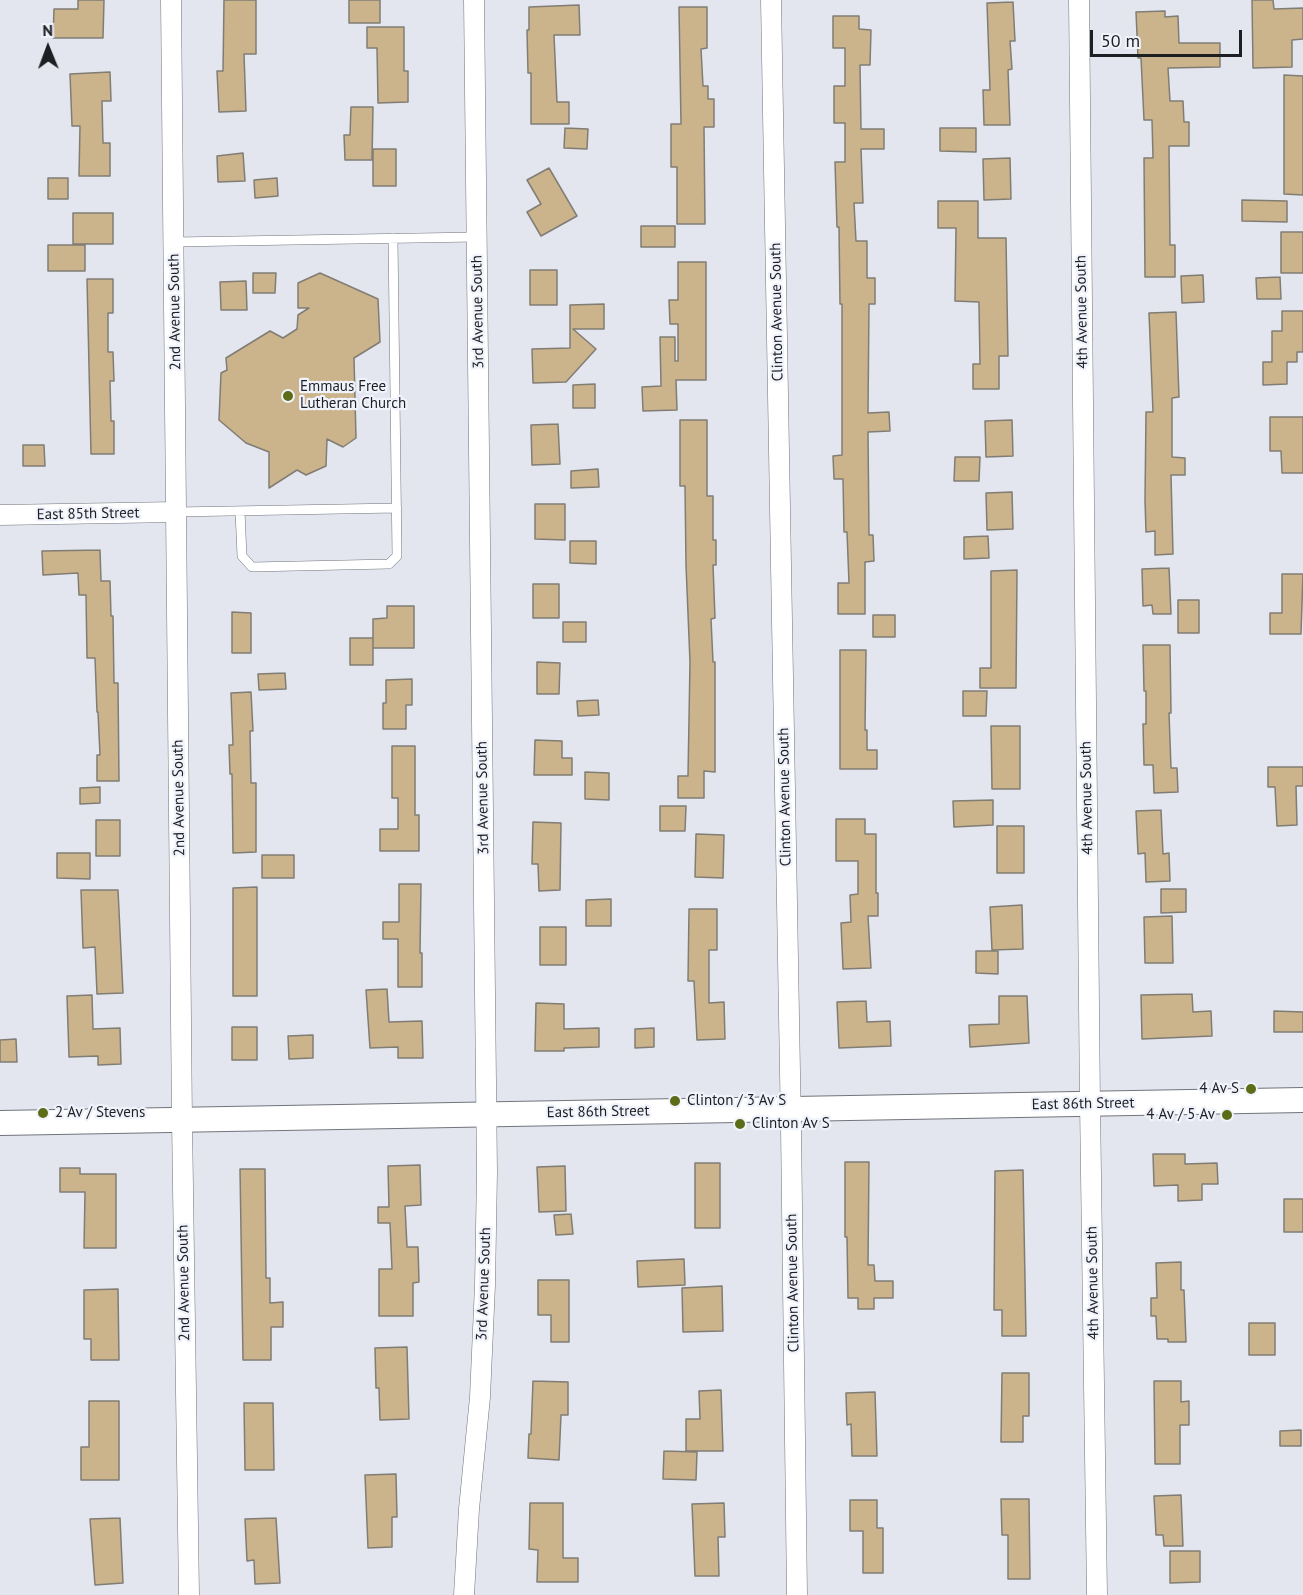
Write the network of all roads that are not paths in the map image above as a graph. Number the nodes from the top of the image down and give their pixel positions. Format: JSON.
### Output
{"nodes":[{"id":1,"x":171,"y":0,"type":"edge"},
{"id":2,"x":474,"y":0,"type":"edge"},
{"id":3,"x":771,"y":0,"type":"edge"},
{"id":4,"x":1080,"y":0,"type":"edge"},
{"id":5,"x":477,"y":237,"type":"junction"},
{"id":6,"x":393,"y":238,"type":"junction"},
{"id":7,"x":174,"y":242,"type":"junction"},
{"id":8,"x":397,"y":508,"type":"junction"},
{"id":9,"x":240,"y":511,"type":"junction"},
{"id":10,"x":176,"y":512,"type":"junction"},
{"id":11,"x":0,"y":515,"type":"edge"},
{"id":12,"x":1303,"y":1100,"type":"edge"},
{"id":13,"x":1090,"y":1104,"type":"junction"},
{"id":14,"x":791,"y":1109,"type":"junction"},
{"id":15,"x":486,"y":1114,"type":"junction"},
{"id":16,"x":182,"y":1120,"type":"junction"},
{"id":17,"x":0,"y":1123,"type":"edge"},
{"id":18,"x":189,"y":1595,"type":"edge"},
{"id":19,"x":464,"y":1595,"type":"edge"},
{"id":20,"x":797,"y":1595,"type":"edge"},
{"id":21,"x":1098,"y":1595,"type":"edge"}],
"edges":[{"from":1,"to":7,"type":"street","name":"2nd Avenue South"},
{"from":2,"to":5,"type":"street","name":"3rd Avenue South"},
{"from":3,"to":14,"type":"street","name":"Clinton Avenue South"},
{"from":4,"to":13,"type":"street","name":"4th Avenue South"},
{"from":5,"to":6,"type":"lane"},
{"from":5,"to":15,"type":"street","name":"3rd Avenue South"},
{"from":6,"to":7,"type":"lane"},
{"from":6,"to":8,"type":"lane"},
{"from":7,"to":10,"type":"street","name":"2nd Avenue South"},
{"from":8,"to":9,"type":"lane"},
{"from":8,"to":9,"type":"lane"},
{"from":9,"to":10,"type":"lane"},
{"from":10,"to":11,"type":"street","name":"East 85th Street"},
{"from":10,"to":16,"type":"street","name":"2nd Avenue South"},
{"from":12,"to":13,"type":"street","name":"East 86th Street"},
{"from":13,"to":14,"type":"street","name":"East 86th Street"},
{"from":13,"to":21,"type":"street","name":"4th Avenue South"},
{"from":14,"to":15,"type":"street","name":"East 86th Street"},
{"from":14,"to":20,"type":"street","name":"Clinton Avenue South"},
{"from":15,"to":16,"type":"street","name":"East 86th Street"},
{"from":15,"to":19,"type":"street","name":"3rd Avenue South"},
{"from":16,"to":17,"type":"street","name":"East 86th Street"},
{"from":16,"to":18,"type":"street","name":"2nd Avenue South"}]}
